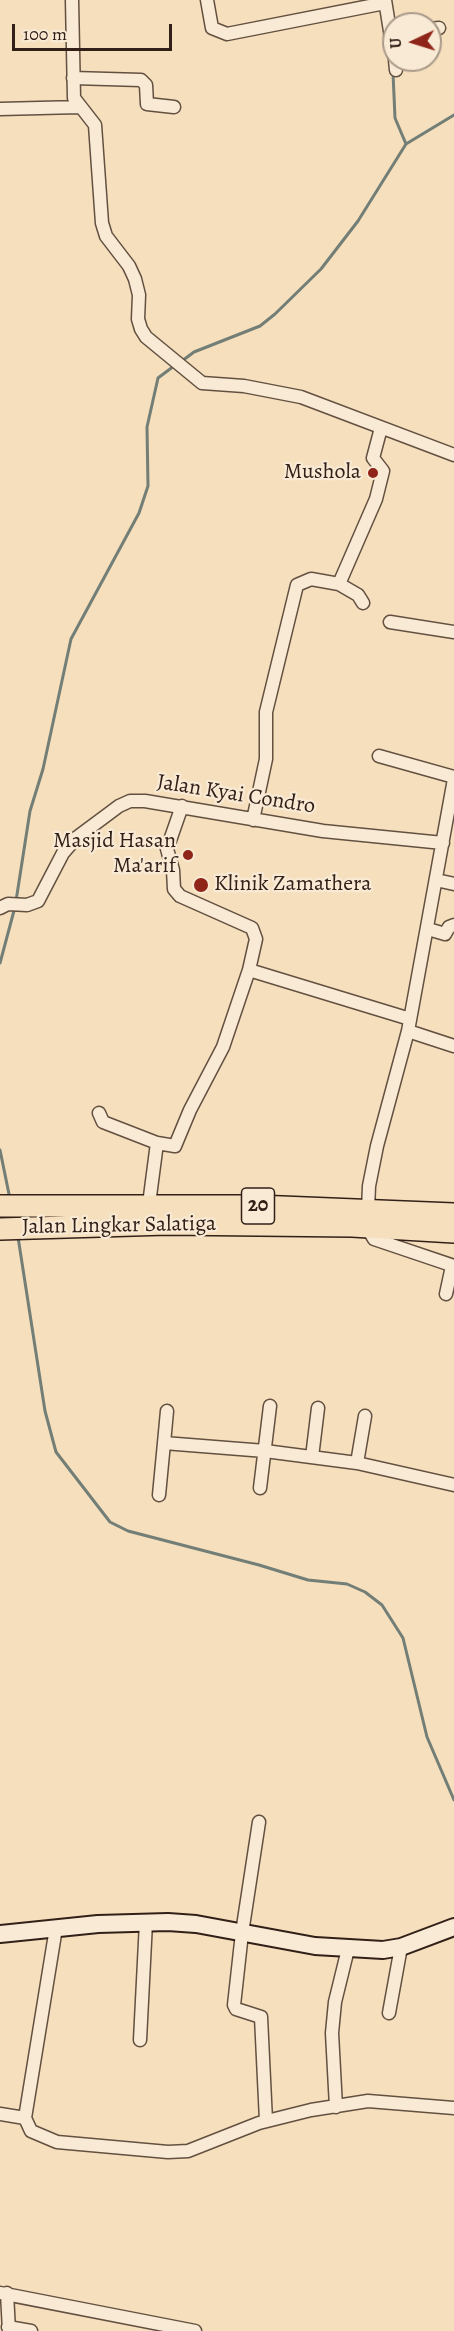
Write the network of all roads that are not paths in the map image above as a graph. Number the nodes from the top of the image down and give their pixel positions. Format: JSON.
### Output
{"nodes":[{"id":1,"x":72,"y":0,"type":"edge"},
{"id":2,"x":207,"y":0,"type":"edge"},
{"id":3,"x":383,"y":3,"type":"edge"},
{"id":4,"x":73,"y":78,"type":"junction"},
{"id":5,"x":79,"y":107,"type":"junction"},
{"id":6,"x":174,"y":107,"type":"dead end"},
{"id":7,"x":0,"y":109,"type":"edge"},
{"id":8,"x":381,"y":428,"type":"junction"},
{"id":9,"x":454,"y":455,"type":"edge"},
{"id":10,"x":339,"y":584,"type":"junction"},
{"id":11,"x":363,"y":603,"type":"dead end"},
{"id":12,"x":390,"y":622,"type":"dead end"},
{"id":13,"x":454,"y":632,"type":"edge"},
{"id":14,"x":379,"y":756,"type":"dead end"},
{"id":15,"x":454,"y":778,"type":"edge"},
{"id":16,"x":182,"y":806,"type":"junction"},
{"id":17,"x":254,"y":820,"type":"junction"},
{"id":18,"x":443,"y":843,"type":"junction"},
{"id":19,"x":436,"y":880,"type":"junction"},
{"id":20,"x":454,"y":884,"type":"edge"},
{"id":21,"x":10,"y":905,"type":"edge"},
{"id":22,"x":454,"y":925,"type":"edge"},
{"id":23,"x":428,"y":929,"type":"junction"},
{"id":24,"x":249,"y":970,"type":"junction"},
{"id":25,"x":409,"y":1025,"type":"junction"},
{"id":26,"x":454,"y":1046,"type":"edge"},
{"id":27,"x":99,"y":1113,"type":"dead end"},
{"id":28,"x":157,"y":1143,"type":"junction"},
{"id":29,"x":148,"y":1204,"type":"junction"},
{"id":30,"x":0,"y":1206,"type":"edge"},
{"id":31,"x":454,"y":1214,"type":"edge"},
{"id":32,"x":368,"y":1218,"type":"junction"},
{"id":33,"x":0,"y":1228,"type":"edge"},
{"id":34,"x":454,"y":1232,"type":"edge"},
{"id":35,"x":453,"y":1266,"type":"edge"},
{"id":36,"x":446,"y":1294,"type":"dead end"},
{"id":37,"x":270,"y":1406,"type":"dead end"},
{"id":38,"x":318,"y":1408,"type":"dead end"},
{"id":39,"x":167,"y":1411,"type":"dead end"},
{"id":40,"x":365,"y":1416,"type":"dead end"},
{"id":41,"x":164,"y":1443,"type":"junction"},
{"id":42,"x":266,"y":1451,"type":"junction"},
{"id":43,"x":312,"y":1457,"type":"junction"},
{"id":44,"x":357,"y":1463,"type":"junction"},
{"id":45,"x":454,"y":1485,"type":"edge"},
{"id":46,"x":260,"y":1488,"type":"dead end"},
{"id":47,"x":159,"y":1495,"type":"dead end"},
{"id":48,"x":259,"y":1822,"type":"dead end"},
{"id":49,"x":146,"y":1922,"type":"junction"},
{"id":50,"x":454,"y":1927,"type":"edge"},
{"id":51,"x":56,"y":1928,"type":"junction"},
{"id":52,"x":242,"y":1932,"type":"junction"},
{"id":53,"x":0,"y":1934,"type":"edge"},
{"id":54,"x":401,"y":1947,"type":"junction"},
{"id":55,"x":348,"y":1949,"type":"junction"},
{"id":56,"x":389,"y":2013,"type":"dead end"},
{"id":57,"x":140,"y":2040,"type":"dead end"},
{"id":58,"x":336,"y":2107,"type":"junction"},
{"id":59,"x":454,"y":2108,"type":"edge"},
{"id":60,"x":0,"y":2114,"type":"edge"},
{"id":61,"x":25,"y":2118,"type":"junction"},
{"id":62,"x":266,"y":2121,"type":"junction"},
{"id":63,"x":3,"y":2293,"type":"edge"},
{"id":64,"x":8,"y":2329,"type":"edge"},
{"id":65,"x":32,"y":2331,"type":"edge"},
{"id":66,"x":195,"y":2331,"type":"edge"}],
"edges":[{"from":1,"to":4,"type":"street"},
{"from":2,"to":3,"type":"street"},
{"from":4,"to":5,"type":"street"},
{"from":4,"to":6,"type":"street"},
{"from":5,"to":7,"type":"street"},
{"from":5,"to":8,"type":"street"},
{"from":8,"to":9,"type":"street"},
{"from":8,"to":10,"type":"street"},
{"from":10,"to":11,"type":"street"},
{"from":10,"to":17,"type":"street"},
{"from":12,"to":13,"type":"street"},
{"from":14,"to":15,"type":"street"},
{"from":15,"to":18,"type":"street"},
{"from":16,"to":17,"type":"street","name":"Jalan Kyai Condro"},
{"from":16,"to":21,"type":"street","name":"Jalan Kyai Condro"},
{"from":16,"to":24,"type":"street"},
{"from":17,"to":18,"type":"street","name":"Jalan Kyai Condro"},
{"from":18,"to":19,"type":"street"},
{"from":19,"to":20,"type":"street"},
{"from":19,"to":23,"type":"street"},
{"from":22,"to":23,"type":"street"},
{"from":23,"to":25,"type":"street"},
{"from":24,"to":25,"type":"street"},
{"from":24,"to":28,"type":"street"},
{"from":25,"to":26,"type":"street"},
{"from":25,"to":32,"type":"street"},
{"from":27,"to":28,"type":"street"},
{"from":28,"to":29,"type":"street"},
{"from":29,"to":30,"type":"highway","name":"Jalan Lingkar Salatiga","number":"20"},
{"from":29,"to":32,"type":"highway","name":"Jalan Lingkar Salatiga","number":"20"},
{"from":31,"to":32,"type":"highway","name":"Jalan Lingkar Salatiga","number":"20"},
{"from":32,"to":33,"type":"highway","name":"Jalan Lingkar Salatiga","number":"20"},
{"from":32,"to":34,"type":"highway","name":"Jalan Lingkar Salatiga","number":"20"},
{"from":32,"to":35,"type":"street"},
{"from":35,"to":36,"type":"street"},
{"from":37,"to":42,"type":"street"},
{"from":38,"to":43,"type":"street"},
{"from":39,"to":41,"type":"street"},
{"from":40,"to":44,"type":"street"},
{"from":41,"to":42,"type":"street"},
{"from":41,"to":47,"type":"street"},
{"from":42,"to":43,"type":"street"},
{"from":42,"to":46,"type":"street"},
{"from":43,"to":44,"type":"street"},
{"from":44,"to":45,"type":"street"},
{"from":48,"to":52,"type":"street"},
{"from":49,"to":51,"type":"street"},
{"from":49,"to":52,"type":"street"},
{"from":49,"to":57,"type":"street"},
{"from":50,"to":54,"type":"street"},
{"from":51,"to":53,"type":"street"},
{"from":51,"to":61,"type":"street"},
{"from":52,"to":55,"type":"street"},
{"from":52,"to":62,"type":"street"},
{"from":54,"to":55,"type":"street"},
{"from":54,"to":56,"type":"street"},
{"from":55,"to":58,"type":"street"},
{"from":58,"to":59,"type":"street"},
{"from":58,"to":62,"type":"street"},
{"from":60,"to":61,"type":"street"},
{"from":61,"to":62,"type":"street"},
{"from":63,"to":64,"type":"street"},
{"from":63,"to":66,"type":"street"},
{"from":64,"to":65,"type":"street"}]}
